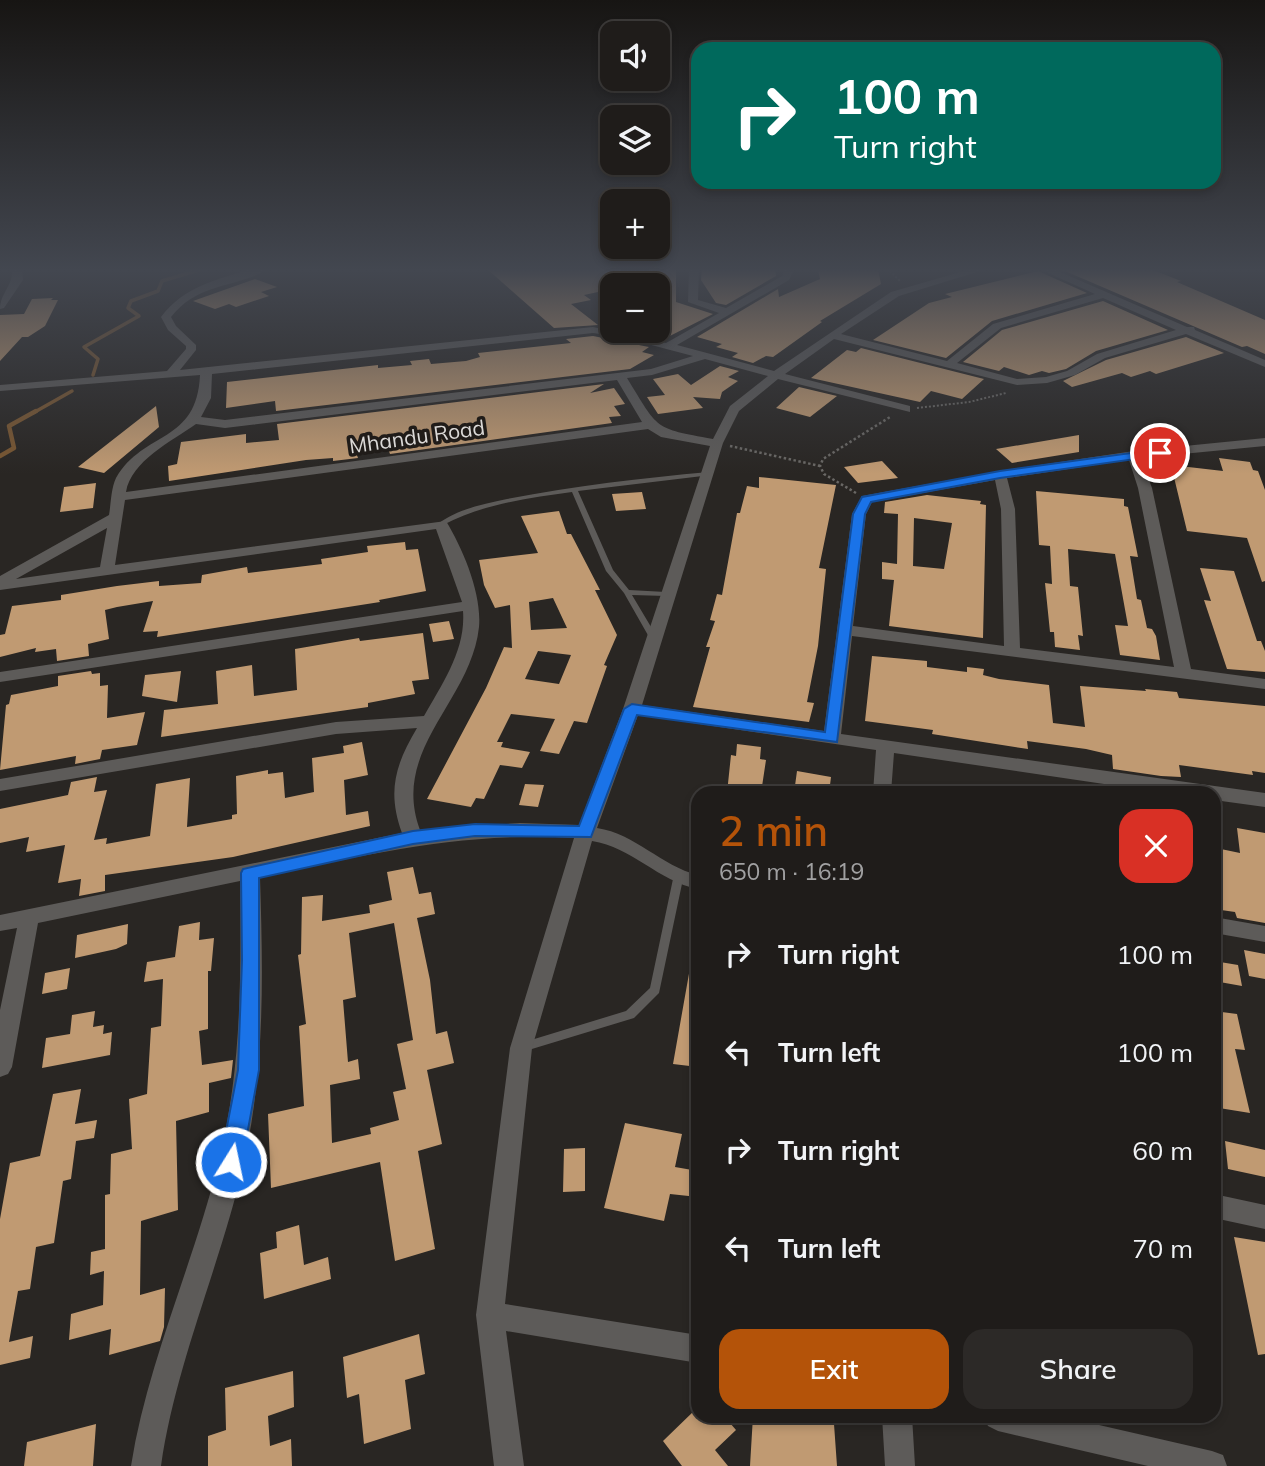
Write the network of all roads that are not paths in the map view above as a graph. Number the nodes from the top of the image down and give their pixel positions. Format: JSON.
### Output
{"nodes":[{"id":1,"x":181,"y":336,"type":"edge"},
{"id":2,"x":534,"y":336,"type":"edge"},
{"id":3,"x":623,"y":336,"type":"edge"},
{"id":4,"x":685,"y":336,"type":"edge"},
{"id":5,"x":830,"y":336,"type":"edge"},
{"id":6,"x":837,"y":336,"type":"edge"},
{"id":7,"x":984,"y":336,"type":"edge"},
{"id":8,"x":1168,"y":336,"type":"edge"},
{"id":9,"x":1204,"y":336,"type":"edge"},
{"id":10,"x":668,"y":346,"type":"junction"},
{"id":11,"x":705,"y":356,"type":"junction"},
{"id":12,"x":1265,"y":364,"type":"edge"},
{"id":13,"x":947,"y":366,"type":"junction"},
{"id":14,"x":206,"y":372,"type":"junction"},
{"id":15,"x":777,"y":374,"type":"junction"},
{"id":16,"x":169,"y":375,"type":"junction"},
{"id":17,"x":620,"y":376,"type":"junction"},
{"id":18,"x":0,"y":388,"type":"edge"},
{"id":19,"x":906,"y":409,"type":"road end"},
{"id":20,"x":194,"y":421,"type":"junction"},
{"id":21,"x":650,"y":425,"type":"junction"},
{"id":22,"x":1265,"y":442,"type":"edge"},
{"id":23,"x":717,"y":443,"type":"junction"},
{"id":24,"x":1134,"y":455,"type":"junction"},
{"id":25,"x":709,"y":474,"type":"junction"},
{"id":26,"x":1000,"y":475,"type":"junction"},
{"id":27,"x":574,"y":490,"type":"junction"},
{"id":28,"x":119,"y":497,"type":"junction"},
{"id":29,"x":116,"y":517,"type":"junction"},
{"id":30,"x":441,"y":524,"type":"junction"},
{"id":31,"x":107,"y":571,"type":"junction"},
{"id":32,"x":0,"y":584,"type":"edge"},
{"id":33,"x":627,"y":592,"type":"junction"},
{"id":34,"x":666,"y":594,"type":"junction"},
{"id":35,"x":470,"y":605,"type":"junction"},
{"id":36,"x":844,"y":630,"type":"junction"},
{"id":37,"x":653,"y":637,"type":"junction"},
{"id":38,"x":1012,"y":651,"type":"junction"},
{"id":39,"x":1184,"y":674,"type":"junction"},
{"id":40,"x":0,"y":677,"type":"edge"},
{"id":41,"x":1265,"y":684,"type":"edge"},
{"id":42,"x":632,"y":709,"type":"junction"},
{"id":43,"x":430,"y":721,"type":"junction"},
{"id":44,"x":832,"y":738,"type":"junction"},
{"id":45,"x":885,"y":747,"type":"junction"},
{"id":46,"x":0,"y":785,"type":"edge"},
{"id":47,"x":1099,"y":785,"type":"edge"},
{"id":48,"x":882,"y":786,"type":"edge"},
{"id":49,"x":1221,"y":794,"type":"edge"},
{"id":50,"x":1265,"y":800,"type":"edge"},
{"id":51,"x":585,"y":833,"type":"junction"},
{"id":52,"x":413,"y":838,"type":"junction"},
{"id":53,"x":250,"y":873,"type":"junction"},
{"id":54,"x":678,"y":879,"type":"junction"},
{"id":55,"x":691,"y":880,"type":"edge"},
{"id":56,"x":29,"y":918,"type":"junction"},
{"id":57,"x":0,"y":923,"type":"edge"},
{"id":58,"x":1221,"y":926,"type":"edge"},
{"id":59,"x":1265,"y":934,"type":"edge"},
{"id":60,"x":521,"y":1048,"type":"junction"},
{"id":61,"x":0,"y":1067,"type":"edge"},
{"id":62,"x":1221,"y":1208,"type":"edge"},
{"id":63,"x":1265,"y":1217,"type":"edge"},
{"id":64,"x":490,"y":1315,"type":"junction"},
{"id":65,"x":691,"y":1346,"type":"edge"},
{"id":66,"x":897,"y":1423,"type":"edge"},
{"id":67,"x":1028,"y":1423,"type":"edge"},
{"id":68,"x":146,"y":1466,"type":"edge"},
{"id":69,"x":509,"y":1466,"type":"edge"},
{"id":70,"x":900,"y":1466,"type":"edge"},
{"id":71,"x":1212,"y":1466,"type":"edge"}],
"edges":[{"from":1,"to":16,"type":"street"},
{"from":2,"to":14,"type":"street"},
{"from":3,"to":10,"type":"street"},
{"from":4,"to":10,"type":"street"},
{"from":5,"to":15,"type":"street"},
{"from":6,"to":13,"type":"street"},
{"from":7,"to":13,"type":"street"},
{"from":8,"to":13,"type":"street"},
{"from":9,"to":12,"type":"street"},
{"from":10,"to":11,"type":"street"},
{"from":11,"to":15,"type":"street"},
{"from":11,"to":17,"type":"street"},
{"from":14,"to":16,"type":"street"},
{"from":14,"to":20,"type":"street"},
{"from":15,"to":19,"type":"street"},
{"from":15,"to":23,"type":"street"},
{"from":16,"to":18,"type":"street"},
{"from":17,"to":20,"type":"street"},
{"from":17,"to":21,"type":"street"},
{"from":20,"to":28,"type":"street"},
{"from":21,"to":23,"type":"street","name":"Mhandu Road"},
{"from":21,"to":28,"type":"street","name":"Mhandu Road"},
{"from":22,"to":24,"type":"street"},
{"from":23,"to":25,"type":"street"},
{"from":24,"to":26,"type":"street"},
{"from":24,"to":39,"type":"street"},
{"from":25,"to":27,"type":"lane"},
{"from":25,"to":34,"type":"street"},
{"from":26,"to":36,"type":"street"},
{"from":26,"to":38,"type":"street"},
{"from":27,"to":30,"type":"lane"},
{"from":27,"to":33,"type":"lane"},
{"from":28,"to":29,"type":"street"},
{"from":29,"to":31,"type":"street"},
{"from":29,"to":32,"type":"street"},
{"from":30,"to":31,"type":"street"},
{"from":30,"to":35,"type":"street"},
{"from":31,"to":32,"type":"street"},
{"from":33,"to":34,"type":"lane"},
{"from":33,"to":37,"type":"lane"},
{"from":34,"to":37,"type":"street"},
{"from":35,"to":40,"type":"street"},
{"from":35,"to":43,"type":"street"},
{"from":36,"to":38,"type":"street"},
{"from":36,"to":44,"type":"street"},
{"from":37,"to":42,"type":"street"},
{"from":38,"to":39,"type":"street"},
{"from":39,"to":41,"type":"street"},
{"from":42,"to":44,"type":"street"},
{"from":42,"to":51,"type":"street"},
{"from":43,"to":46,"type":"street"},
{"from":43,"to":52,"type":"street"},
{"from":44,"to":45,"type":"street"},
{"from":45,"to":47,"type":"street"},
{"from":45,"to":48,"type":"street"},
{"from":49,"to":50,"type":"street"},
{"from":51,"to":52,"type":"street"},
{"from":51,"to":54,"type":"street"},
{"from":51,"to":60,"type":"street"},
{"from":52,"to":53,"type":"street"},
{"from":53,"to":56,"type":"street"},
{"from":53,"to":68,"type":"street"},
{"from":54,"to":55,"type":"street"},
{"from":54,"to":60,"type":"lane"},
{"from":56,"to":57,"type":"street"},
{"from":56,"to":61,"type":"street"},
{"from":58,"to":59,"type":"street"},
{"from":60,"to":64,"type":"street"},
{"from":62,"to":63,"type":"street"},
{"from":64,"to":65,"type":"street"},
{"from":64,"to":69,"type":"street"},
{"from":66,"to":70,"type":"street"},
{"from":67,"to":71,"type":"street"}]}
